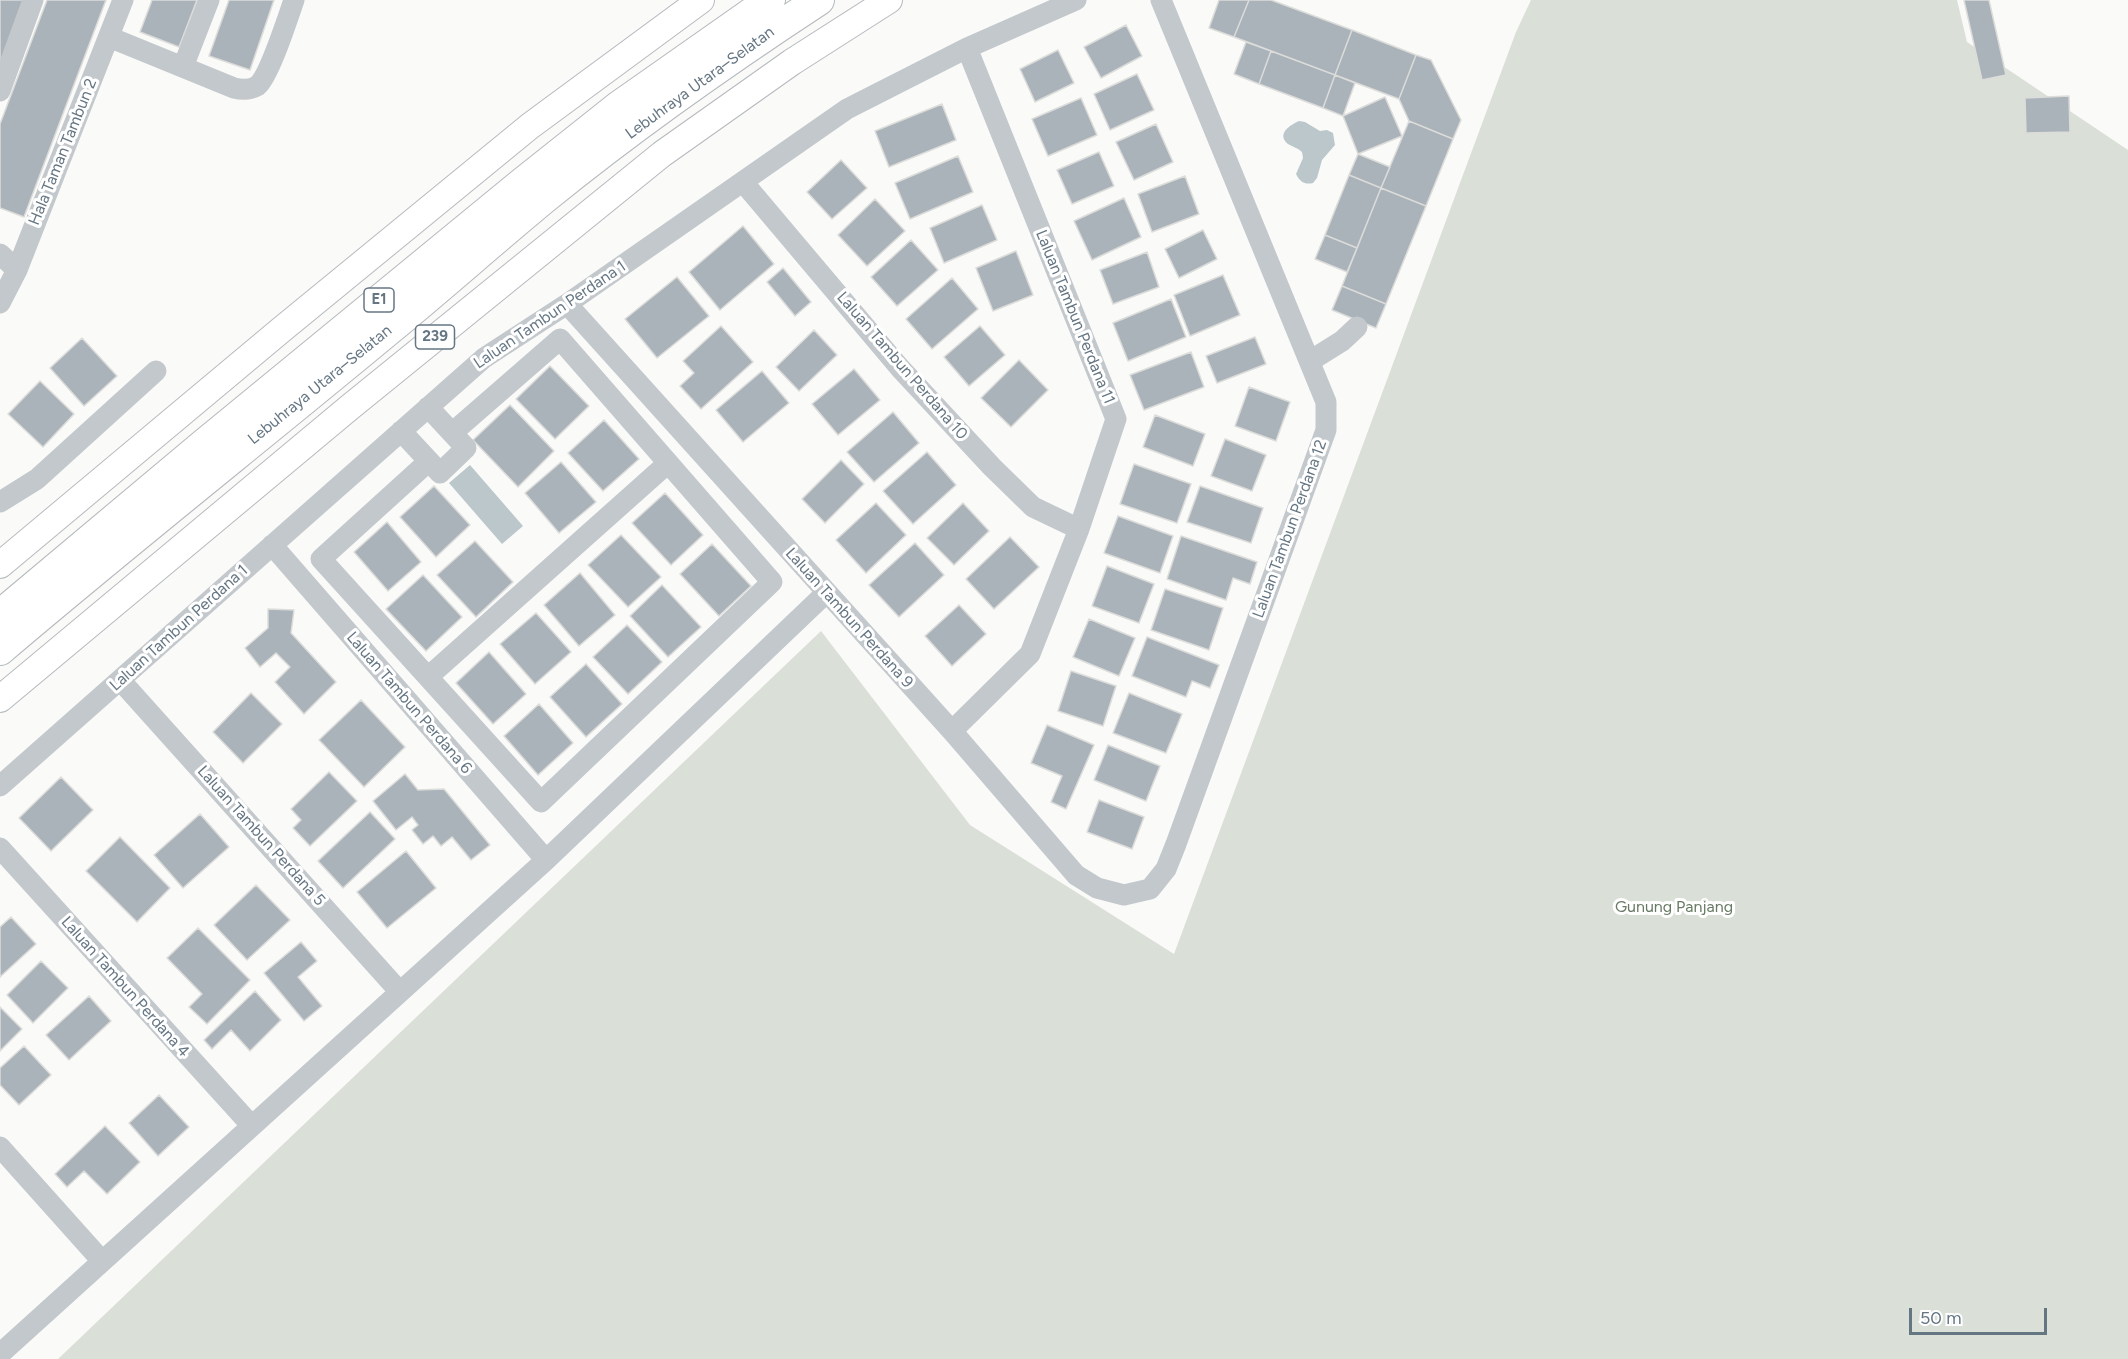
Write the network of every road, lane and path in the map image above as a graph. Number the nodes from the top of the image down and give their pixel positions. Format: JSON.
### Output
{"nodes":[{"id":1,"x":33,"y":0,"type":"edge"},
{"id":2,"x":123,"y":0,"type":"edge"},
{"id":3,"x":209,"y":0,"type":"edge"},
{"id":4,"x":294,"y":0,"type":"edge"},
{"id":5,"x":701,"y":0,"type":"edge"},
{"id":6,"x":770,"y":0,"type":"edge"},
{"id":7,"x":819,"y":0,"type":"edge"},
{"id":8,"x":889,"y":0,"type":"edge"},
{"id":9,"x":1076,"y":0,"type":"edge"},
{"id":10,"x":1161,"y":0,"type":"edge"},
{"id":11,"x":109,"y":37,"type":"junction"},
{"id":12,"x":967,"y":48,"type":"junction"},
{"id":13,"x":183,"y":67,"type":"junction"},
{"id":14,"x":0,"y":91,"type":"edge"},
{"id":15,"x":743,"y":182,"type":"junction"},
{"id":16,"x":0,"y":254,"type":"edge"},
{"id":17,"x":17,"y":270,"type":"junction"},
{"id":18,"x":0,"y":303,"type":"edge"},
{"id":19,"x":567,"y":304,"type":"junction"},
{"id":20,"x":1357,"y":327,"type":"dead end"},
{"id":21,"x":1310,"y":361,"type":"junction"},
{"id":22,"x":156,"y":371,"type":"dead end"},
{"id":23,"x":428,"y":407,"type":"junction"},
{"id":24,"x":400,"y":431,"type":"junction"},
{"id":25,"x":452,"y":433,"type":"junction"},
{"id":26,"x":130,"y":457,"type":"junction"},
{"id":27,"x":429,"y":461,"type":"junction"},
{"id":28,"x":668,"y":463,"type":"junction"},
{"id":29,"x":0,"y":502,"type":"edge"},
{"id":30,"x":1078,"y":529,"type":"junction"},
{"id":31,"x":0,"y":544,"type":"edge"},
{"id":32,"x":272,"y":545,"type":"junction"},
{"id":33,"x":0,"y":565,"type":"edge"},
{"id":34,"x":826,"y":593,"type":"junction"},
{"id":35,"x":0,"y":615,"type":"edge"},
{"id":36,"x":0,"y":650,"type":"edge"},
{"id":37,"x":428,"y":677,"type":"junction"},
{"id":38,"x":121,"y":681,"type":"junction"},
{"id":39,"x":0,"y":699,"type":"edge"},
{"id":40,"x":952,"y":731,"type":"junction"},
{"id":41,"x":0,"y":786,"type":"edge"},
{"id":42,"x":0,"y":849,"type":"edge"},
{"id":43,"x":546,"y":860,"type":"junction"},
{"id":44,"x":1150,"y":889,"type":"joint"},
{"id":45,"x":400,"y":992,"type":"junction"},
{"id":46,"x":251,"y":1125,"type":"junction"},
{"id":47,"x":0,"y":1148,"type":"edge"},
{"id":48,"x":102,"y":1261,"type":"junction"},
{"id":49,"x":0,"y":1354,"type":"edge"}],
"edges":[{"from":1,"to":14,"type":"street"},
{"from":2,"to":11,"type":"street","name":"Hala Taman Tambun 2"},
{"from":3,"to":13,"type":"street"},
{"from":4,"to":13,"type":"street"},
{"from":5,"to":26,"type":"main road"},
{"from":6,"to":35,"type":"highway","name":"Lebuhraya Utara–Selatan","number":"E1"},
{"from":7,"to":36,"type":"highway","name":"Lebuhraya Utara–Selatan","number":"E1"},
{"from":8,"to":39,"type":"main road","number":"239"},
{"from":9,"to":12,"type":"street","name":"Laluan Tambun Perdana 1"},
{"from":10,"to":21,"type":"street","name":"Laluan Tambun Perdana 12"},
{"from":11,"to":13,"type":"street"},
{"from":11,"to":17,"type":"street","name":"Hala Taman Tambun 2"},
{"from":12,"to":15,"type":"street","name":"Laluan Tambun Perdana 1"},
{"from":12,"to":30,"type":"street","name":"Laluan Tambun Perdana 11"},
{"from":15,"to":19,"type":"street","name":"Laluan Tambun Perdana 1"},
{"from":15,"to":30,"type":"street","name":"Laluan Tambun Perdana 10"},
{"from":16,"to":17,"type":"street"},
{"from":17,"to":18,"type":"street","name":"Hala Taman Tambun 2"},
{"from":19,"to":23,"type":"street","name":"Laluan Tambun Perdana 1"},
{"from":19,"to":34,"type":"street","name":"Laluan Tambun Perdana 9"},
{"from":20,"to":21,"type":"street"},
{"from":21,"to":44,"type":"street","name":"Laluan Tambun Perdana 12"},
{"from":22,"to":29,"type":"street"},
{"from":23,"to":24,"type":"street","name":"Laluan Tambun Perdana 1"},
{"from":23,"to":25,"type":"street"},
{"from":24,"to":27,"type":"street"},
{"from":24,"to":32,"type":"street","name":"Laluan Tambun Perdana 1"},
{"from":25,"to":27,"type":"street"},
{"from":25,"to":28,"type":"street"},
{"from":26,"to":31,"type":"main road"},
{"from":26,"to":33,"type":"main road"},
{"from":27,"to":37,"type":"street"},
{"from":28,"to":37,"type":"street"},
{"from":28,"to":37,"type":"street"},
{"from":30,"to":40,"type":"street","name":"Laluan Tambun Perdana 11"},
{"from":32,"to":38,"type":"street","name":"Laluan Tambun Perdana 1"},
{"from":32,"to":43,"type":"street","name":"Laluan Tambun Perdana 6"},
{"from":34,"to":40,"type":"street","name":"Laluan Tambun Perdana 9"},
{"from":34,"to":43,"type":"street"},
{"from":38,"to":41,"type":"street","name":"Laluan Tambun Perdana 1"},
{"from":38,"to":45,"type":"street","name":"Laluan Tambun Perdana 5"},
{"from":40,"to":44,"type":"street","name":"Laluan Tambun Perdana 9"},
{"from":42,"to":46,"type":"street","name":"Laluan Tambun Perdana 4"},
{"from":43,"to":45,"type":"street"},
{"from":45,"to":46,"type":"street"},
{"from":46,"to":48,"type":"street"},
{"from":47,"to":48,"type":"street"},
{"from":48,"to":49,"type":"street"}]}
